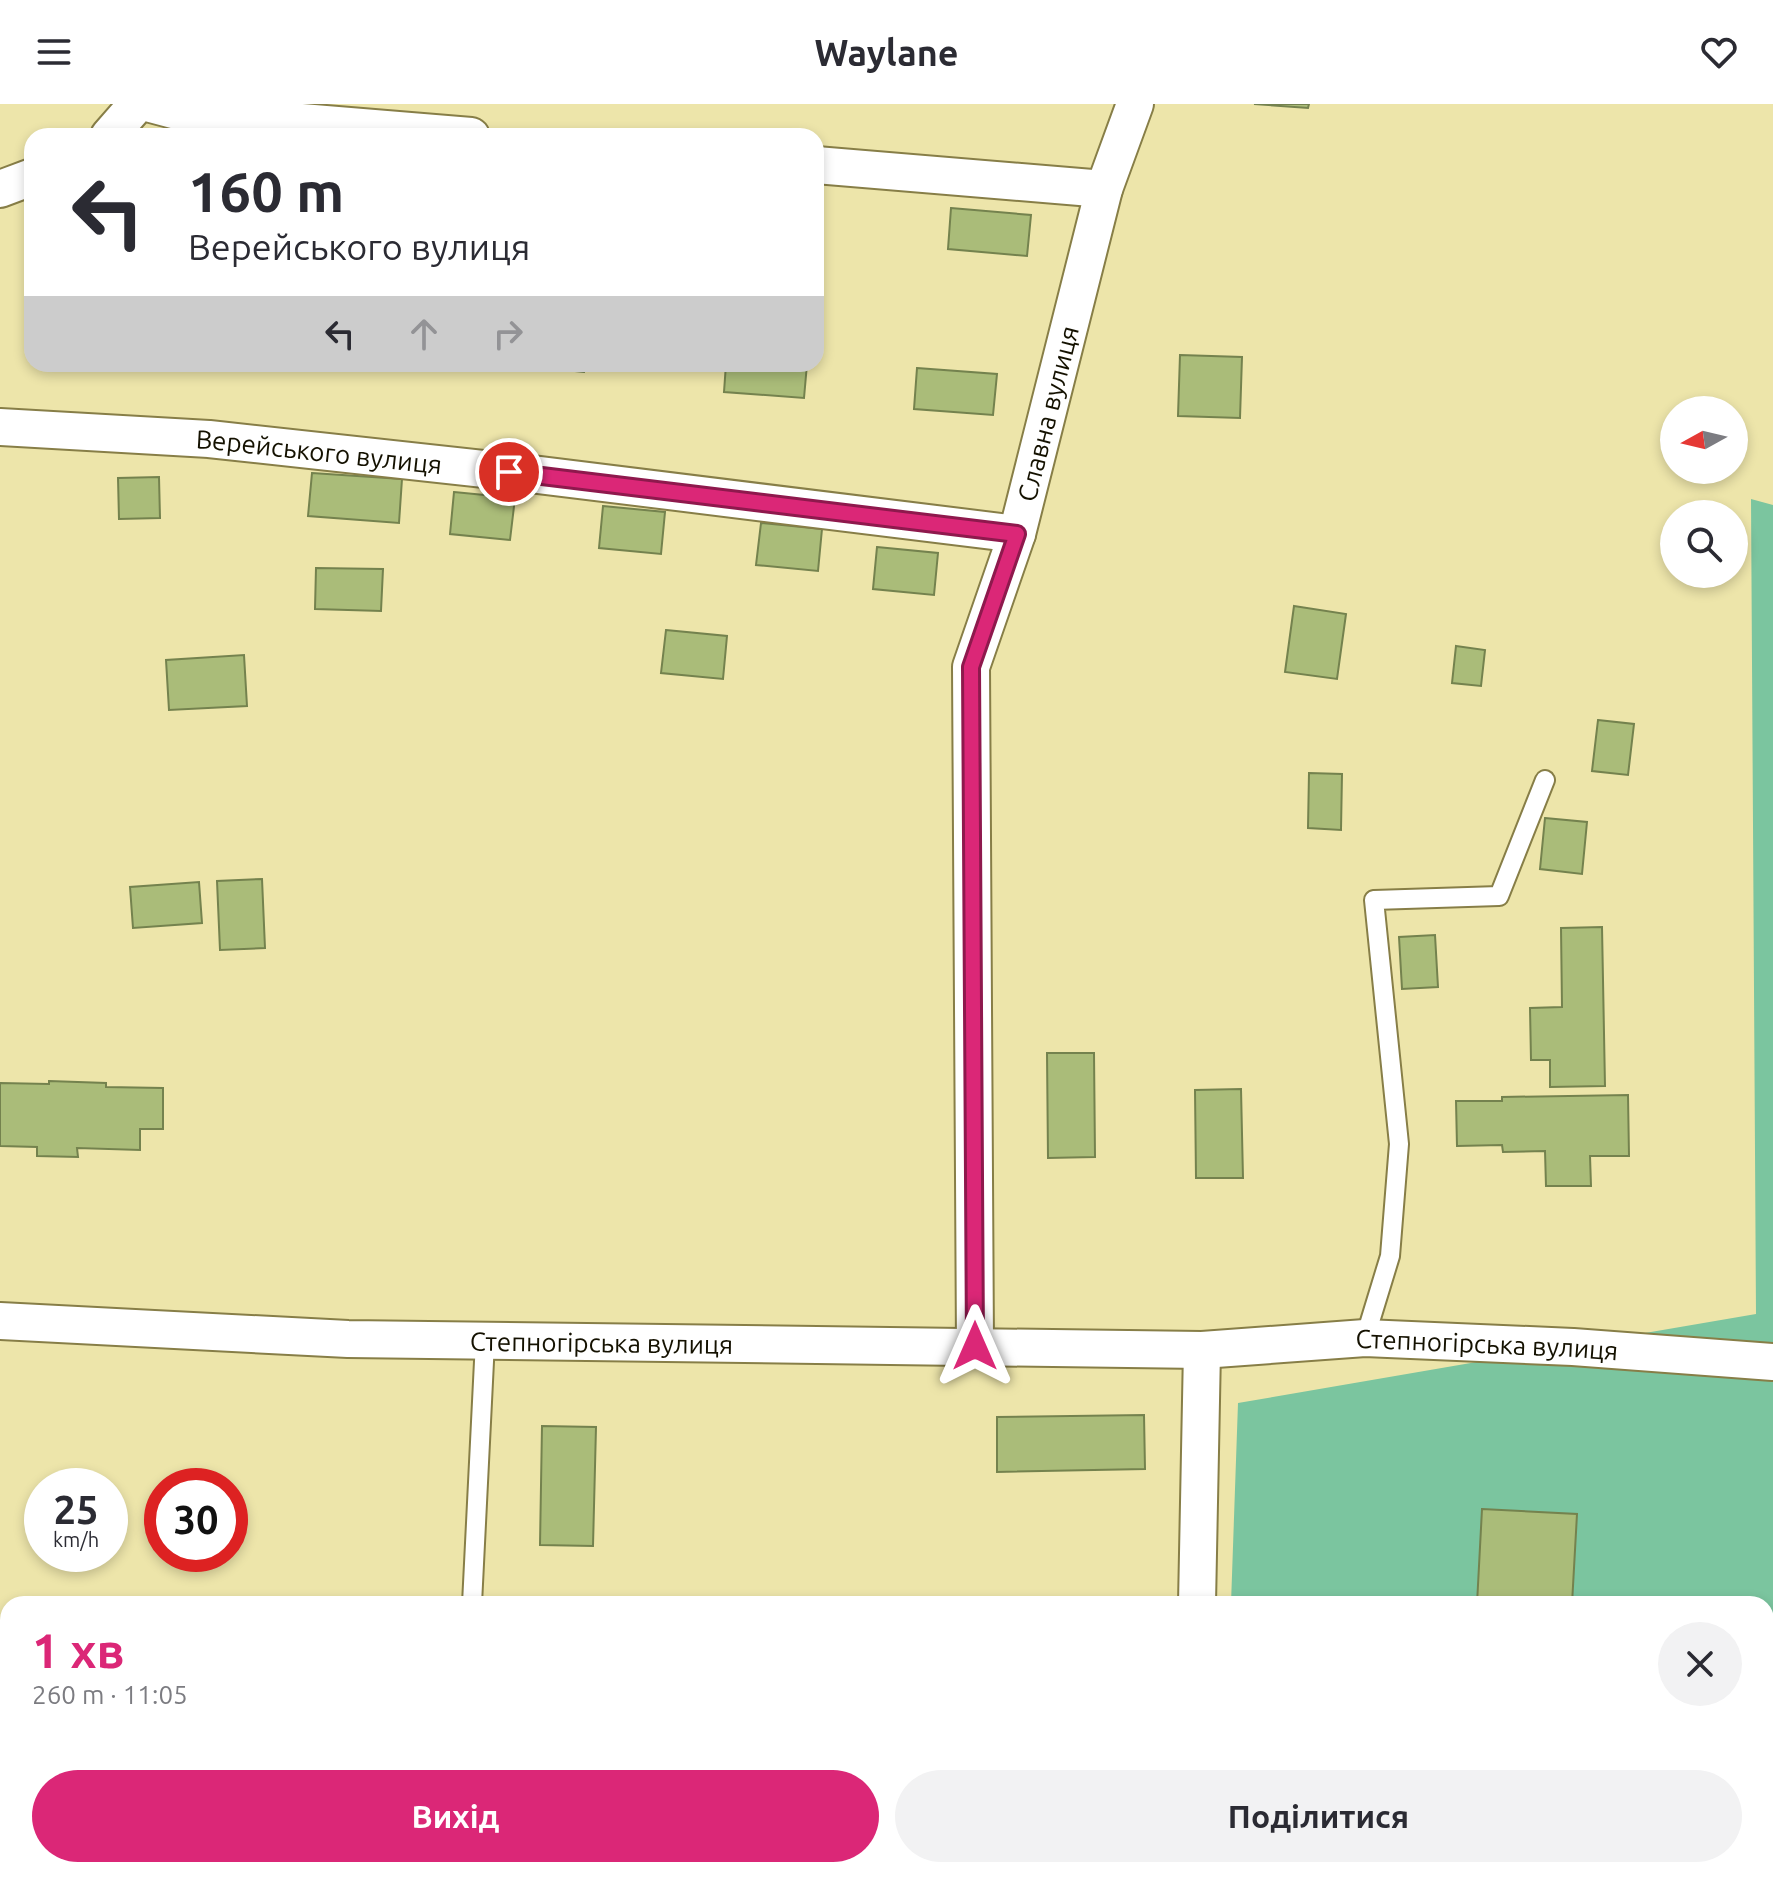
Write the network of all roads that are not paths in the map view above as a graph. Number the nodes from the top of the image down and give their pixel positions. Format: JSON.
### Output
{"nodes":[{"id":1,"x":137,"y":104,"type":"edge"},
{"id":2,"x":151,"y":104,"type":"edge"},
{"id":3,"x":1135,"y":104,"type":"edge"},
{"id":4,"x":116,"y":128,"type":"edge"},
{"id":5,"x":374,"y":128,"type":"edge"},
{"id":6,"x":824,"y":166,"type":"edge"},
{"id":7,"x":24,"y":180,"type":"edge"},
{"id":8,"x":0,"y":189,"type":"edge"},
{"id":9,"x":1104,"y":189,"type":"junction"},
{"id":10,"x":0,"y":427,"type":"edge"},
{"id":11,"x":1017,"y":534,"type":"junction"},
{"id":12,"x":1545,"y":780,"type":"dead end"},
{"id":13,"x":0,"y":1321,"type":"edge"},
{"id":14,"x":1365,"y":1338,"type":"junction"},
{"id":15,"x":485,"y":1341,"type":"junction"},
{"id":16,"x":975,"y":1346,"type":"junction"},
{"id":17,"x":1202,"y":1350,"type":"junction"},
{"id":18,"x":1773,"y":1362,"type":"edge"},
{"id":19,"x":472,"y":1596,"type":"edge"},
{"id":20,"x":1197,"y":1596,"type":"edge"}],
"edges":[{"from":1,"to":4,"type":"street"},
{"from":2,"to":5,"type":"street"},
{"from":3,"to":9,"type":"street","name":"Славна вулиця"},
{"from":6,"to":9,"type":"street"},
{"from":7,"to":8,"type":"street"},
{"from":9,"to":11,"type":"street","name":"Славна вулиця"},
{"from":10,"to":11,"type":"street","name":"Верейського вулиця"},
{"from":11,"to":16,"type":"street","name":"Славна вулиця"},
{"from":12,"to":14,"type":"lane"},
{"from":13,"to":15,"type":"street","name":"Степногірська вулиця"},
{"from":14,"to":17,"type":"street","name":"Степногірська вулиця"},
{"from":14,"to":18,"type":"street","name":"Степногірська вулиця"},
{"from":15,"to":16,"type":"street","name":"Степногірська вулиця"},
{"from":15,"to":19,"type":"lane"},
{"from":16,"to":17,"type":"street","name":"Степногірська вулиця"},
{"from":17,"to":20,"type":"street"}]}
